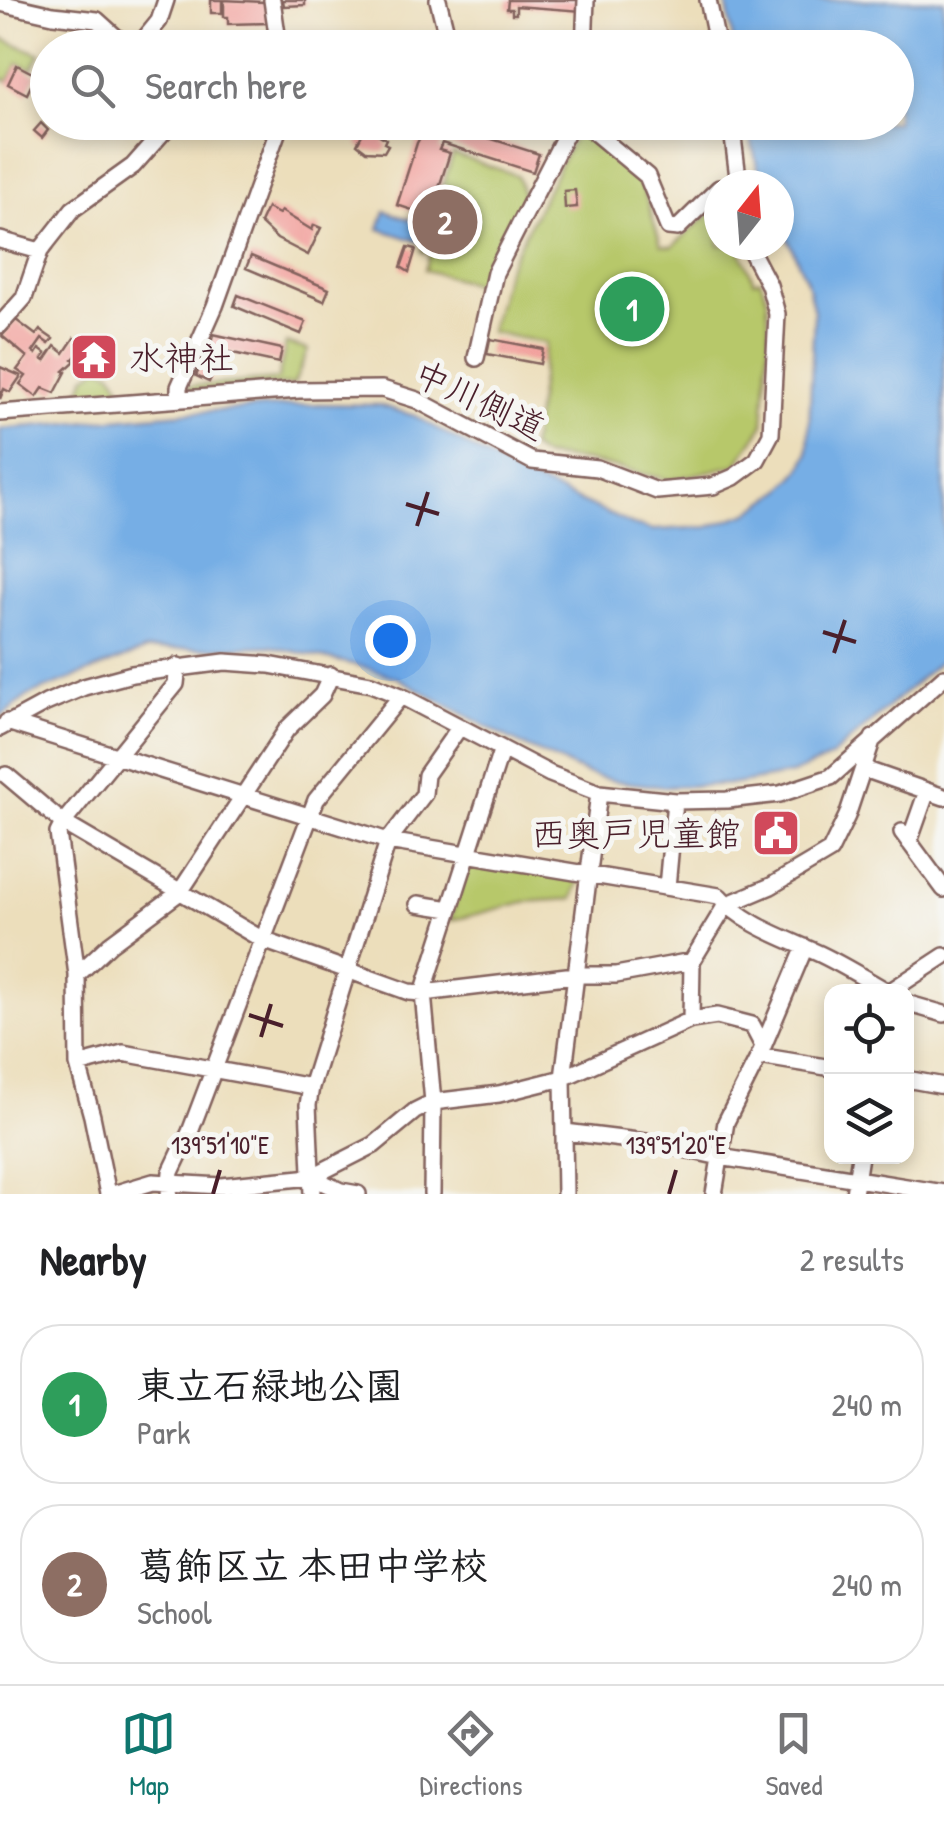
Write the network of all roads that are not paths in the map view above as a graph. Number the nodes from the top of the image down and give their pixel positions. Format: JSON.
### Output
{"nodes":[{"id":1,"x":166,"y":0,"type":"edge"},
{"id":2,"x":272,"y":0,"type":"edge"},
{"id":3,"x":438,"y":0,"type":"edge"},
{"id":4,"x":586,"y":0,"type":"edge"},
{"id":5,"x":708,"y":0,"type":"edge"},
{"id":6,"x":0,"y":3,"type":"edge"},
{"id":7,"x":108,"y":30,"type":"edge"},
{"id":8,"x":152,"y":30,"type":"edge"},
{"id":9,"x":276,"y":30,"type":"edge"},
{"id":10,"x":446,"y":30,"type":"edge"},
{"id":11,"x":585,"y":30,"type":"edge"},
{"id":12,"x":714,"y":30,"type":"edge"},
{"id":13,"x":156,"y":140,"type":"edge"},
{"id":14,"x":275,"y":140,"type":"edge"},
{"id":15,"x":563,"y":140,"type":"edge"},
{"id":16,"x":604,"y":140,"type":"edge"},
{"id":17,"x":734,"y":140,"type":"edge"},
{"id":18,"x":738,"y":167,"type":"junction"},
{"id":19,"x":735,"y":170,"type":"edge"},
{"id":20,"x":738,"y":170,"type":"edge"},
{"id":21,"x":704,"y":203,"type":"edge"},
{"id":22,"x":0,"y":240,"type":"edge"},
{"id":23,"x":40,"y":251,"type":"junction"},
{"id":24,"x":756,"y":260,"type":"edge"},
{"id":25,"x":0,"y":325,"type":"edge"},
{"id":26,"x":476,"y":358,"type":"dead end"},
{"id":27,"x":179,"y":398,"type":"junction"},
{"id":28,"x":0,"y":413,"type":"edge"},
{"id":29,"x":178,"y":666,"type":"junction"},
{"id":30,"x":332,"y":676,"type":"junction"},
{"id":31,"x":944,"y":676,"type":"edge"},
{"id":32,"x":401,"y":696,"type":"junction"},
{"id":33,"x":4,"y":725,"type":"edge"},
{"id":34,"x":459,"y":728,"type":"junction"},
{"id":35,"x":873,"y":738,"type":"junction"},
{"id":36,"x":502,"y":751,"type":"junction"},
{"id":37,"x":118,"y":759,"type":"junction"},
{"id":38,"x":862,"y":772,"type":"junction"},
{"id":39,"x":6,"y":775,"type":"dead end"},
{"id":40,"x":832,"y":776,"type":"junction"},
{"id":41,"x":927,"y":791,"type":"junction"},
{"id":42,"x":599,"y":793,"type":"junction"},
{"id":43,"x":944,"y":797,"type":"edge"},
{"id":44,"x":242,"y":798,"type":"junction"},
{"id":45,"x":675,"y":802,"type":"junction"},
{"id":46,"x":309,"y":818,"type":"junction"},
{"id":47,"x":63,"y":823,"type":"junction"},
{"id":48,"x":388,"y":841,"type":"junction"},
{"id":49,"x":467,"y":855,"type":"junction"},
{"id":50,"x":588,"y":874,"type":"junction"},
{"id":51,"x":667,"y":887,"type":"junction"},
{"id":52,"x":944,"y":888,"type":"edge"},
{"id":53,"x":180,"y":892,"type":"junction"},
{"id":54,"x":418,"y":904,"type":"dead end"},
{"id":55,"x":726,"y":905,"type":"junction"},
{"id":56,"x":450,"y":909,"type":"junction"},
{"id":57,"x":263,"y":940,"type":"junction"},
{"id":58,"x":804,"y":947,"type":"junction"},
{"id":59,"x":944,"y":956,"type":"edge"},
{"id":60,"x":692,"y":961,"type":"junction"},
{"id":61,"x":348,"y":971,"type":"junction"},
{"id":62,"x":77,"y":975,"type":"junction"},
{"id":63,"x":576,"y":975,"type":"junction"},
{"id":64,"x":874,"y":984,"type":"edge"},
{"id":65,"x":901,"y":984,"type":"edge"},
{"id":66,"x":422,"y":993,"type":"junction"},
{"id":67,"x":914,"y":1005,"type":"edge"},
{"id":68,"x":944,"y":1014,"type":"edge"},
{"id":69,"x":691,"y":1020,"type":"junction"},
{"id":70,"x":761,"y":1051,"type":"junction"},
{"id":71,"x":78,"y":1065,"type":"junction"},
{"id":72,"x":824,"y":1066,"type":"edge"},
{"id":73,"x":213,"y":1070,"type":"junction"},
{"id":74,"x":562,"y":1078,"type":"junction"},
{"id":75,"x":914,"y":1080,"type":"edge"},
{"id":76,"x":944,"y":1086,"type":"edge"},
{"id":77,"x":312,"y":1087,"type":"junction"},
{"id":78,"x":434,"y":1102,"type":"junction"},
{"id":79,"x":565,"y":1132,"type":"junction"},
{"id":80,"x":720,"y":1157,"type":"junction"},
{"id":81,"x":311,"y":1186,"type":"edge"},
{"id":82,"x":856,"y":1186,"type":"edge"},
{"id":83,"x":169,"y":1188,"type":"edge"},
{"id":84,"x":944,"y":1193,"type":"edge"},
{"id":85,"x":110,"y":1194,"type":"edge"},
{"id":86,"x":358,"y":1194,"type":"edge"},
{"id":87,"x":432,"y":1194,"type":"edge"},
{"id":88,"x":565,"y":1194,"type":"edge"},
{"id":89,"x":714,"y":1194,"type":"edge"}],
"edges":[{"from":1,"to":8,"type":"street"},
{"from":2,"to":9,"type":"street"},
{"from":3,"to":10,"type":"street"},
{"from":4,"to":11,"type":"street"},
{"from":5,"to":12,"type":"street"},
{"from":6,"to":7,"type":"street"},
{"from":13,"to":23,"type":"street"},
{"from":14,"to":27,"type":"street"},
{"from":15,"to":26,"type":"street"},
{"from":16,"to":21,"type":"street"},
{"from":17,"to":18,"type":"street"},
{"from":18,"to":19,"type":"street"},
{"from":18,"to":20,"type":"street"},
{"from":22,"to":23,"type":"street"},
{"from":23,"to":25,"type":"street"},
{"from":24,"to":27,"type":"street","name":"中川側道"},
{"from":27,"to":28,"type":"street","name":"中川側道"},
{"from":29,"to":30,"type":"street"},
{"from":29,"to":33,"type":"street"},
{"from":29,"to":37,"type":"street"},
{"from":30,"to":32,"type":"street"},
{"from":30,"to":44,"type":"street"},
{"from":31,"to":35,"type":"street"},
{"from":32,"to":34,"type":"street"},
{"from":32,"to":46,"type":"street"},
{"from":33,"to":37,"type":"street"},
{"from":34,"to":36,"type":"street"},
{"from":34,"to":48,"type":"street"},
{"from":35,"to":38,"type":"street"},
{"from":35,"to":40,"type":"street"},
{"from":36,"to":42,"type":"street"},
{"from":36,"to":49,"type":"street"},
{"from":37,"to":44,"type":"street"},
{"from":37,"to":47,"type":"street"},
{"from":38,"to":40,"type":"street"},
{"from":38,"to":41,"type":"street"},
{"from":38,"to":55,"type":"street"},
{"from":39,"to":47,"type":"street"},
{"from":40,"to":45,"type":"street"},
{"from":41,"to":43,"type":"street"},
{"from":41,"to":52,"type":"street"},
{"from":42,"to":45,"type":"street"},
{"from":42,"to":50,"type":"street"},
{"from":44,"to":46,"type":"street"},
{"from":44,"to":53,"type":"street"},
{"from":45,"to":51,"type":"street"},
{"from":46,"to":48,"type":"street"},
{"from":46,"to":57,"type":"street"},
{"from":47,"to":53,"type":"street"},
{"from":47,"to":62,"type":"street"},
{"from":48,"to":49,"type":"street"},
{"from":48,"to":61,"type":"street"},
{"from":49,"to":50,"type":"street"},
{"from":49,"to":56,"type":"street"},
{"from":50,"to":51,"type":"street"},
{"from":50,"to":63,"type":"street"},
{"from":51,"to":55,"type":"street"},
{"from":53,"to":57,"type":"street"},
{"from":53,"to":62,"type":"street"},
{"from":54,"to":56,"type":"street"},
{"from":55,"to":58,"type":"street"},
{"from":55,"to":60,"type":"street"},
{"from":56,"to":66,"type":"street"},
{"from":57,"to":61,"type":"street"},
{"from":57,"to":73,"type":"street"},
{"from":58,"to":64,"type":"street"},
{"from":58,"to":70,"type":"street"},
{"from":59,"to":65,"type":"street"},
{"from":60,"to":63,"type":"street"},
{"from":60,"to":69,"type":"street"},
{"from":61,"to":66,"type":"street"},
{"from":61,"to":77,"type":"street"},
{"from":62,"to":71,"type":"street"},
{"from":63,"to":66,"type":"street"},
{"from":63,"to":74,"type":"street"},
{"from":66,"to":78,"type":"street"},
{"from":67,"to":68,"type":"street"},
{"from":69,"to":70,"type":"street"},
{"from":69,"to":74,"type":"street"},
{"from":70,"to":72,"type":"street"},
{"from":70,"to":80,"type":"street"},
{"from":71,"to":73,"type":"street"},
{"from":71,"to":85,"type":"street"},
{"from":73,"to":77,"type":"street"},
{"from":73,"to":83,"type":"street"},
{"from":74,"to":78,"type":"street"},
{"from":74,"to":79,"type":"street"},
{"from":75,"to":76,"type":"street"},
{"from":77,"to":81,"type":"street"},
{"from":78,"to":81,"type":"street"},
{"from":78,"to":87,"type":"street"},
{"from":79,"to":80,"type":"street"},
{"from":79,"to":88,"type":"street"},
{"from":80,"to":82,"type":"street"},
{"from":80,"to":89,"type":"street"},
{"from":81,"to":83,"type":"street"},
{"from":81,"to":86,"type":"street"},
{"from":82,"to":84,"type":"street"},
{"from":83,"to":85,"type":"street"}]}
